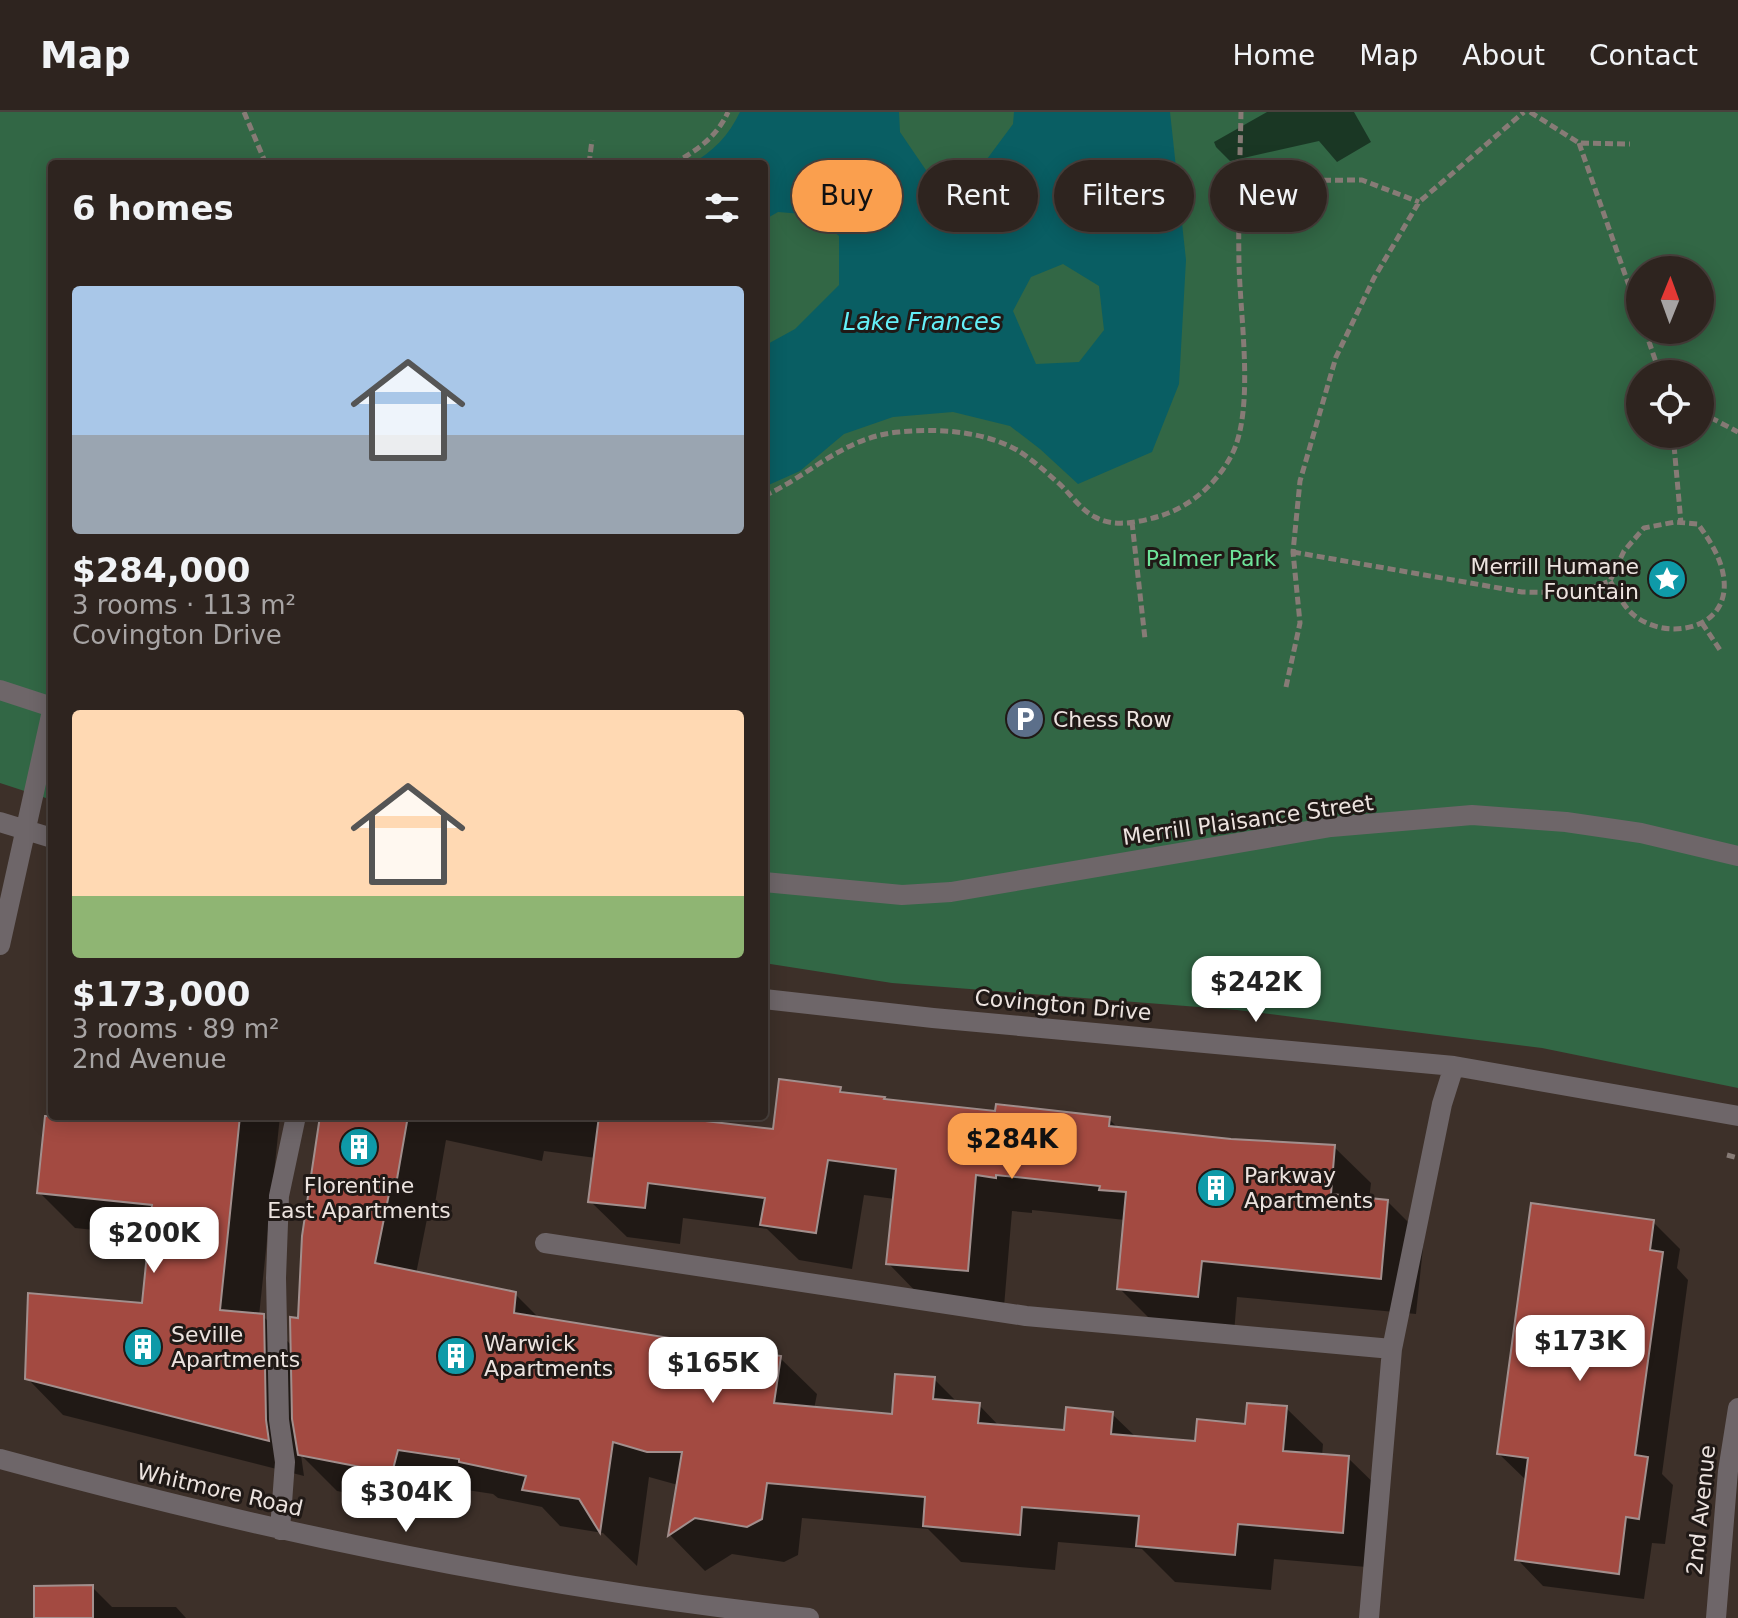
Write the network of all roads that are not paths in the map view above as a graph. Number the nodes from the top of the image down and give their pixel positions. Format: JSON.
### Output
{"nodes":[{"id":1,"x":0,"y":690,"type":"edge"},
{"id":2,"x":48,"y":708,"type":"edge"},
{"id":3,"x":48,"y":727,"type":"edge"},
{"id":4,"x":0,"y":822,"type":"edge"},
{"id":5,"x":25,"y":831,"type":"junction"},
{"id":6,"x":48,"y":837,"type":"edge"},
{"id":7,"x":1736,"y":857,"type":"edge"},
{"id":8,"x":768,"y":882,"type":"edge"},
{"id":9,"x":0,"y":945,"type":"edge"},
{"id":10,"x":768,"y":999,"type":"edge"},
{"id":11,"x":1454,"y":1066,"type":"junction"},
{"id":12,"x":1738,"y":1116,"type":"edge"},
{"id":13,"x":295,"y":1120,"type":"edge"},
{"id":14,"x":545,"y":1243,"type":"dead end"},
{"id":15,"x":1392,"y":1349,"type":"junction"},
{"id":16,"x":1738,"y":1408,"type":"edge"},
{"id":17,"x":0,"y":1459,"type":"edge"},
{"id":18,"x":280,"y":1530,"type":"junction"},
{"id":19,"x":809,"y":1618,"type":"edge"},
{"id":20,"x":1369,"y":1618,"type":"edge"},
{"id":21,"x":1716,"y":1618,"type":"edge"}],
"edges":[{"from":1,"to":2,"type":"street"},
{"from":3,"to":5,"type":"street"},
{"from":4,"to":5,"type":"street"},
{"from":5,"to":6,"type":"street"},
{"from":5,"to":9,"type":"street"},
{"from":7,"to":8,"type":"street","name":"Merrill Plaisance Street"},
{"from":10,"to":11,"type":"street","name":"Covington Drive"},
{"from":11,"to":12,"type":"street","name":"Covington Drive"},
{"from":11,"to":15,"type":"street"},
{"from":13,"to":18,"type":"street"},
{"from":14,"to":15,"type":"street"},
{"from":15,"to":20,"type":"street"},
{"from":16,"to":21,"type":"street","name":"2nd Avenue"},
{"from":17,"to":18,"type":"street","name":"Whitmore Road"},
{"from":18,"to":19,"type":"street","name":"Whitmore Road"}]}
